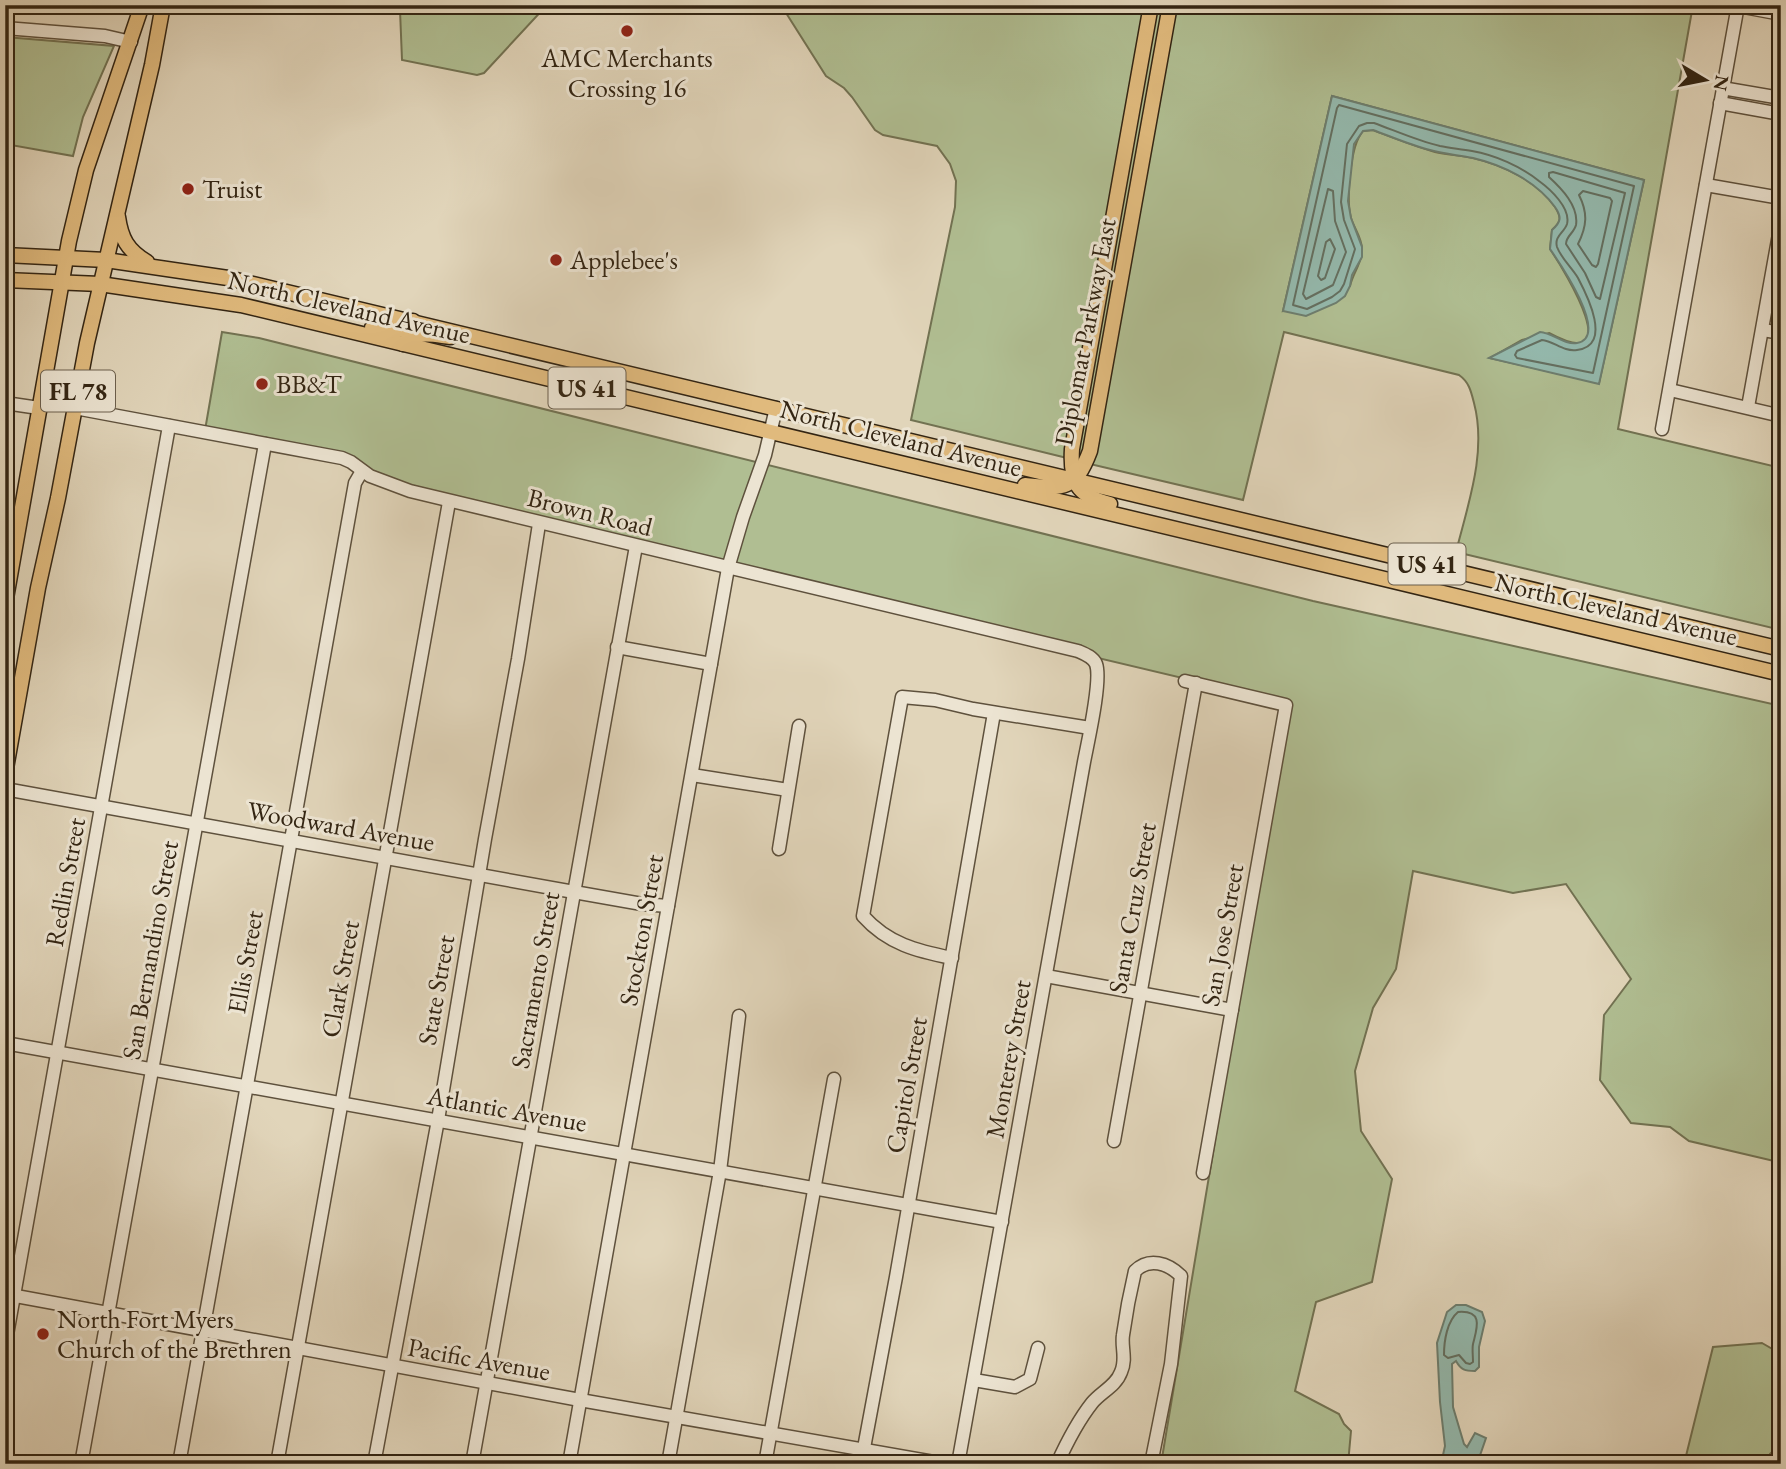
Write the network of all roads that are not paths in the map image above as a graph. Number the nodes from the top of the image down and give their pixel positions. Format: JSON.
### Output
{"nodes":[{"id":1,"x":142,"y":5,"type":"edge"},
{"id":2,"x":163,"y":5,"type":"edge"},
{"id":3,"x":1151,"y":5,"type":"edge"},
{"id":4,"x":1170,"y":5,"type":"edge"},
{"id":5,"x":1738,"y":6,"type":"edge"},
{"id":6,"x":1781,"y":14,"type":"edge"},
{"id":7,"x":5,"y":28,"type":"edge"},
{"id":8,"x":131,"y":42,"type":"junction"},
{"id":9,"x":1722,"y":88,"type":"junction"},
{"id":10,"x":1781,"y":99,"type":"edge"},
{"id":11,"x":1720,"y":103,"type":"junction"},
{"id":12,"x":1781,"y":114,"type":"edge"},
{"id":13,"x":1706,"y":185,"type":"junction"},
{"id":14,"x":1781,"y":198,"type":"edge"},
{"id":15,"x":117,"y":212,"type":"junction"},
{"id":16,"x":1781,"y":223,"type":"edge"},
{"id":17,"x":5,"y":255,"type":"edge"},
{"id":18,"x":66,"y":257,"type":"junction"},
{"id":19,"x":106,"y":260,"type":"junction"},
{"id":20,"x":154,"y":266,"type":"junction"},
{"id":21,"x":5,"y":280,"type":"edge"},
{"id":22,"x":62,"y":281,"type":"junction"},
{"id":23,"x":100,"y":284,"type":"junction"},
{"id":24,"x":307,"y":321,"type":"junction"},
{"id":25,"x":413,"y":321,"type":"junction"},
{"id":26,"x":1763,"y":330,"type":"junction"},
{"id":27,"x":1781,"y":333,"type":"edge"},
{"id":28,"x":500,"y":342,"type":"junction"},
{"id":29,"x":403,"y":344,"type":"junction"},
{"id":30,"x":1670,"y":390,"type":"junction"},
{"id":31,"x":5,"y":403,"type":"edge"},
{"id":32,"x":1748,"y":407,"type":"junction"},
{"id":33,"x":39,"y":408,"type":"junction"},
{"id":34,"x":75,"y":408,"type":"junction"},
{"id":35,"x":776,"y":408,"type":"junction"},
{"id":36,"x":1781,"y":416,"type":"edge"},
{"id":37,"x":169,"y":426,"type":"junction"},
{"id":38,"x":1662,"y":429,"type":"dead end"},
{"id":39,"x":770,"y":432,"type":"junction"},
{"id":40,"x":265,"y":444,"type":"junction"},
{"id":41,"x":362,"y":471,"type":"junction"},
{"id":42,"x":967,"y":479,"type":"junction"},
{"id":43,"x":1074,"y":479,"type":"junction"},
{"id":44,"x":449,"y":502,"type":"junction"},
{"id":45,"x":539,"y":524,"type":"junction"},
{"id":46,"x":636,"y":546,"type":"junction"},
{"id":47,"x":1287,"y":556,"type":"junction"},
{"id":48,"x":728,"y":568,"type":"junction"},
{"id":49,"x":5,"y":604,"type":"edge"},
{"id":50,"x":617,"y":647,"type":"junction"},
{"id":51,"x":1781,"y":649,"type":"edge"},
{"id":52,"x":1095,"y":663,"type":"joint"},
{"id":53,"x":711,"y":664,"type":"junction"},
{"id":54,"x":1781,"y":674,"type":"edge"},
{"id":55,"x":1191,"y":682,"type":"joint"},
{"id":56,"x":994,"y":713,"type":"junction"},
{"id":57,"x":799,"y":726,"type":"dead end"},
{"id":58,"x":1090,"y":728,"type":"junction"},
{"id":59,"x":5,"y":774,"type":"edge"},
{"id":60,"x":691,"y":775,"type":"junction"},
{"id":61,"x":5,"y":789,"type":"edge"},
{"id":62,"x":788,"y":790,"type":"junction"},
{"id":63,"x":102,"y":807,"type":"junction"},
{"id":64,"x":197,"y":824,"type":"junction"},
{"id":65,"x":290,"y":841,"type":"junction"},
{"id":66,"x":779,"y":849,"type":"dead end"},
{"id":67,"x":385,"y":858,"type":"junction"},
{"id":68,"x":479,"y":874,"type":"junction"},
{"id":69,"x":574,"y":892,"type":"junction"},
{"id":70,"x":668,"y":906,"type":"junction"},
{"id":71,"x":952,"y":958,"type":"junction"},
{"id":72,"x":1046,"y":976,"type":"junction"},
{"id":73,"x":1140,"y":992,"type":"junction"},
{"id":74,"x":1232,"y":1010,"type":"junction"},
{"id":75,"x":739,"y":1016,"type":"dead end"},
{"id":76,"x":5,"y":1043,"type":"edge"},
{"id":77,"x":58,"y":1052,"type":"junction"},
{"id":78,"x":152,"y":1069,"type":"junction"},
{"id":79,"x":834,"y":1079,"type":"dead end"},
{"id":80,"x":245,"y":1085,"type":"junction"},
{"id":81,"x":341,"y":1102,"type":"junction"},
{"id":82,"x":438,"y":1120,"type":"junction"},
{"id":83,"x":530,"y":1136,"type":"junction"},
{"id":84,"x":1114,"y":1141,"type":"dead end"},
{"id":85,"x":624,"y":1153,"type":"junction"},
{"id":86,"x":720,"y":1171,"type":"junction"},
{"id":87,"x":1203,"y":1173,"type":"dead end"},
{"id":88,"x":815,"y":1188,"type":"junction"},
{"id":89,"x":908,"y":1204,"type":"junction"},
{"id":90,"x":1002,"y":1222,"type":"junction"},
{"id":91,"x":10,"y":1295,"type":"edge"},
{"id":92,"x":107,"y":1312,"type":"junction"},
{"id":93,"x":203,"y":1330,"type":"junction"},
{"id":94,"x":5,"y":1346,"type":"edge"},
{"id":95,"x":297,"y":1348,"type":"junction"},
{"id":96,"x":1038,"y":1348,"type":"dead end"},
{"id":97,"x":392,"y":1366,"type":"junction"},
{"id":98,"x":974,"y":1380,"type":"junction"},
{"id":99,"x":486,"y":1383,"type":"junction"},
{"id":100,"x":580,"y":1401,"type":"junction"},
{"id":101,"x":676,"y":1417,"type":"junction"},
{"id":102,"x":769,"y":1434,"type":"junction"},
{"id":103,"x":864,"y":1450,"type":"junction"},
{"id":104,"x":81,"y":1464,"type":"edge"},
{"id":105,"x":179,"y":1464,"type":"edge"},
{"id":106,"x":277,"y":1464,"type":"edge"},
{"id":107,"x":374,"y":1464,"type":"edge"},
{"id":108,"x":472,"y":1464,"type":"edge"},
{"id":109,"x":569,"y":1464,"type":"edge"},
{"id":110,"x":668,"y":1464,"type":"edge"},
{"id":111,"x":765,"y":1464,"type":"edge"},
{"id":112,"x":861,"y":1464,"type":"edge"},
{"id":113,"x":945,"y":1464,"type":"edge"},
{"id":114,"x":958,"y":1464,"type":"edge"},
{"id":115,"x":1057,"y":1464,"type":"edge"},
{"id":116,"x":1151,"y":1464,"type":"edge"}],
"edges":[{"from":1,"to":8,"type":"main road","number":"FL 78"},
{"from":2,"to":15,"type":"main road","number":"FL 78"},
{"from":3,"to":43,"type":"main road","name":"Diplomat Parkway East"},
{"from":4,"to":43,"type":"main road","name":"Diplomat Parkway East"},
{"from":5,"to":6,"type":"street"},
{"from":5,"to":9,"type":"street"},
{"from":7,"to":8,"type":"street"},
{"from":8,"to":18,"type":"main road","number":"FL 78"},
{"from":9,"to":10,"type":"street"},
{"from":9,"to":11,"type":"street"},
{"from":11,"to":12,"type":"street"},
{"from":11,"to":13,"type":"street"},
{"from":13,"to":14,"type":"street"},
{"from":13,"to":30,"type":"street"},
{"from":15,"to":19,"type":"main road","number":"FL 78"},
{"from":15,"to":20,"type":"main road"},
{"from":16,"to":26,"type":"street"},
{"from":17,"to":18,"type":"main road","name":"North Cleveland Avenue","number":"US 41"},
{"from":18,"to":19,"type":"main road","name":"North Cleveland Avenue","number":"US 41"},
{"from":18,"to":22,"type":"main road","number":"FL 78"},
{"from":19,"to":20,"type":"main road","name":"North Cleveland Avenue","number":"US 41"},
{"from":19,"to":23,"type":"main road","number":"FL 78"},
{"from":20,"to":25,"type":"main road","name":"North Cleveland Avenue","number":"US 41"},
{"from":21,"to":22,"type":"main road","name":"North Cleveland Avenue","number":"US 41"},
{"from":22,"to":23,"type":"main road","name":"North Cleveland Avenue","number":"US 41"},
{"from":22,"to":33,"type":"main road","number":"FL 78"},
{"from":23,"to":24,"type":"main road","name":"North Cleveland Avenue","number":"US 41"},
{"from":23,"to":34,"type":"main road","number":"FL 78"},
{"from":24,"to":25,"type":"main road"},
{"from":24,"to":29,"type":"main road","name":"North Cleveland Avenue","number":"US 41"},
{"from":25,"to":28,"type":"main road","name":"North Cleveland Avenue","number":"US 41"},
{"from":26,"to":27,"type":"street"},
{"from":26,"to":32,"type":"street"},
{"from":28,"to":29,"type":"main road"},
{"from":28,"to":35,"type":"main road","name":"North Cleveland Avenue","number":"US 41"},
{"from":29,"to":39,"type":"main road","name":"North Cleveland Avenue","number":"US 41"},
{"from":30,"to":32,"type":"street"},
{"from":30,"to":38,"type":"street"},
{"from":31,"to":33,"type":"street"},
{"from":32,"to":36,"type":"street"},
{"from":33,"to":49,"type":"main road","number":"FL 78"},
{"from":34,"to":37,"type":"street","name":"Brown Road"},
{"from":34,"to":59,"type":"main road","number":"FL 78"},
{"from":35,"to":39,"type":"street","name":"Stockton Street"},
{"from":35,"to":43,"type":"main road","name":"North Cleveland Avenue","number":"US 41"},
{"from":37,"to":40,"type":"street","name":"Brown Road"},
{"from":37,"to":63,"type":"street","name":"Redlin Street"},
{"from":39,"to":42,"type":"main road","name":"North Cleveland Avenue","number":"US 41"},
{"from":39,"to":48,"type":"street","name":"Stockton Street"},
{"from":40,"to":41,"type":"street","name":"Brown Road"},
{"from":40,"to":64,"type":"street","name":"San Bernandino Street"},
{"from":41,"to":44,"type":"street","name":"Brown Road"},
{"from":41,"to":65,"type":"street","name":"Ellis Street"},
{"from":42,"to":43,"type":"main road"},
{"from":42,"to":47,"type":"main road","name":"North Cleveland Avenue","number":"US 41"},
{"from":43,"to":47,"type":"main road"},
{"from":43,"to":51,"type":"main road","name":"North Cleveland Avenue","number":"US 41"},
{"from":44,"to":45,"type":"street","name":"Brown Road"},
{"from":44,"to":67,"type":"street","name":"Clark Street"},
{"from":45,"to":46,"type":"street","name":"Brown Road"},
{"from":45,"to":68,"type":"street","name":"State Street"},
{"from":46,"to":48,"type":"street","name":"Brown Road"},
{"from":46,"to":50,"type":"street","name":"Sacramento Street"},
{"from":47,"to":54,"type":"main road","name":"North Cleveland Avenue","number":"US 41"},
{"from":48,"to":52,"type":"street","name":"Brown Road"},
{"from":48,"to":53,"type":"street","name":"Stockton Street"},
{"from":50,"to":53,"type":"street"},
{"from":50,"to":69,"type":"street","name":"Sacramento Street"},
{"from":52,"to":58,"type":"street","name":"Monterey Street"},
{"from":53,"to":60,"type":"street","name":"Stockton Street"},
{"from":55,"to":73,"type":"street","name":"Santa Cruz Street"},
{"from":55,"to":74,"type":"street","name":"San Jose Street"},
{"from":56,"to":58,"type":"street"},
{"from":56,"to":71,"type":"street","name":"Capitol Street"},
{"from":56,"to":71,"type":"street"},
{"from":57,"to":62,"type":"street"},
{"from":58,"to":72,"type":"street","name":"Monterey Street"},
{"from":60,"to":62,"type":"street"},
{"from":60,"to":70,"type":"street","name":"Stockton Street"},
{"from":61,"to":63,"type":"street","name":"Woodward Avenue"},
{"from":62,"to":66,"type":"street"},
{"from":63,"to":64,"type":"street","name":"Woodward Avenue"},
{"from":63,"to":77,"type":"street","name":"Redlin Street"},
{"from":64,"to":65,"type":"street","name":"Woodward Avenue"},
{"from":64,"to":78,"type":"street","name":"San Bernandino Street"},
{"from":65,"to":67,"type":"street","name":"Woodward Avenue"},
{"from":65,"to":80,"type":"street","name":"Ellis Street"},
{"from":67,"to":68,"type":"street","name":"Woodward Avenue"},
{"from":67,"to":81,"type":"street","name":"Clark Street"},
{"from":68,"to":69,"type":"street","name":"Woodward Avenue"},
{"from":68,"to":82,"type":"street","name":"State Street"},
{"from":69,"to":70,"type":"street","name":"Woodward Avenue"},
{"from":69,"to":83,"type":"street","name":"Sacramento Street"},
{"from":70,"to":85,"type":"street","name":"Stockton Street"},
{"from":71,"to":89,"type":"street","name":"Capitol Street"},
{"from":72,"to":73,"type":"street"},
{"from":72,"to":90,"type":"street","name":"Monterey Street"},
{"from":73,"to":74,"type":"street"},
{"from":73,"to":84,"type":"street","name":"Santa Cruz Street"},
{"from":74,"to":87,"type":"street","name":"San Jose Street"},
{"from":75,"to":86,"type":"street"},
{"from":76,"to":77,"type":"street","name":"Atlantic Avenue"},
{"from":77,"to":78,"type":"street","name":"Atlantic Avenue"},
{"from":77,"to":91,"type":"street","name":"Redlin Street"},
{"from":78,"to":80,"type":"street","name":"Atlantic Avenue"},
{"from":78,"to":92,"type":"street","name":"San Bernandino Street"},
{"from":79,"to":88,"type":"street"},
{"from":80,"to":81,"type":"street","name":"Atlantic Avenue"},
{"from":80,"to":93,"type":"street","name":"Ellis Street"},
{"from":81,"to":82,"type":"street","name":"Atlantic Avenue"},
{"from":81,"to":95,"type":"street","name":"Clark Street"},
{"from":82,"to":83,"type":"street","name":"Atlantic Avenue"},
{"from":82,"to":97,"type":"street","name":"State Street"},
{"from":83,"to":85,"type":"street","name":"Atlantic Avenue"},
{"from":83,"to":99,"type":"street","name":"Sacramento Street"},
{"from":85,"to":86,"type":"street","name":"Atlantic Avenue"},
{"from":85,"to":100,"type":"street","name":"Stockton Street"},
{"from":86,"to":88,"type":"street","name":"Atlantic Avenue"},
{"from":86,"to":101,"type":"street"},
{"from":88,"to":89,"type":"street","name":"Atlantic Avenue"},
{"from":88,"to":102,"type":"street"},
{"from":89,"to":90,"type":"street","name":"Atlantic Avenue"},
{"from":89,"to":103,"type":"street","name":"Capitol Street"},
{"from":90,"to":98,"type":"street","name":"Monterey Street"},
{"from":91,"to":92,"type":"street","name":"Pacific Avenue"},
{"from":91,"to":94,"type":"street","name":"Redlin Street"},
{"from":92,"to":93,"type":"street","name":"Pacific Avenue"},
{"from":92,"to":104,"type":"street","name":"San Bernandino Street"},
{"from":93,"to":95,"type":"street","name":"Pacific Avenue"},
{"from":93,"to":105,"type":"street","name":"Ellis Street"},
{"from":95,"to":97,"type":"street","name":"Pacific Avenue"},
{"from":95,"to":106,"type":"street","name":"Clark Street"},
{"from":96,"to":98,"type":"street"},
{"from":97,"to":99,"type":"street","name":"Pacific Avenue"},
{"from":97,"to":107,"type":"street","name":"State Street"},
{"from":98,"to":114,"type":"street","name":"Monterey Street"},
{"from":99,"to":100,"type":"street","name":"Pacific Avenue"},
{"from":99,"to":108,"type":"street","name":"Sacramento Street"},
{"from":100,"to":101,"type":"street","name":"Pacific Avenue"},
{"from":100,"to":109,"type":"street","name":"Stockton Street"},
{"from":101,"to":102,"type":"street","name":"Pacific Avenue"},
{"from":101,"to":110,"type":"street"},
{"from":102,"to":103,"type":"street","name":"Pacific Avenue"},
{"from":102,"to":111,"type":"street"},
{"from":103,"to":112,"type":"street","name":"Capitol Street"},
{"from":103,"to":113,"type":"street","name":"Pacific Avenue"},
{"from":115,"to":116,"type":"street"}]}
